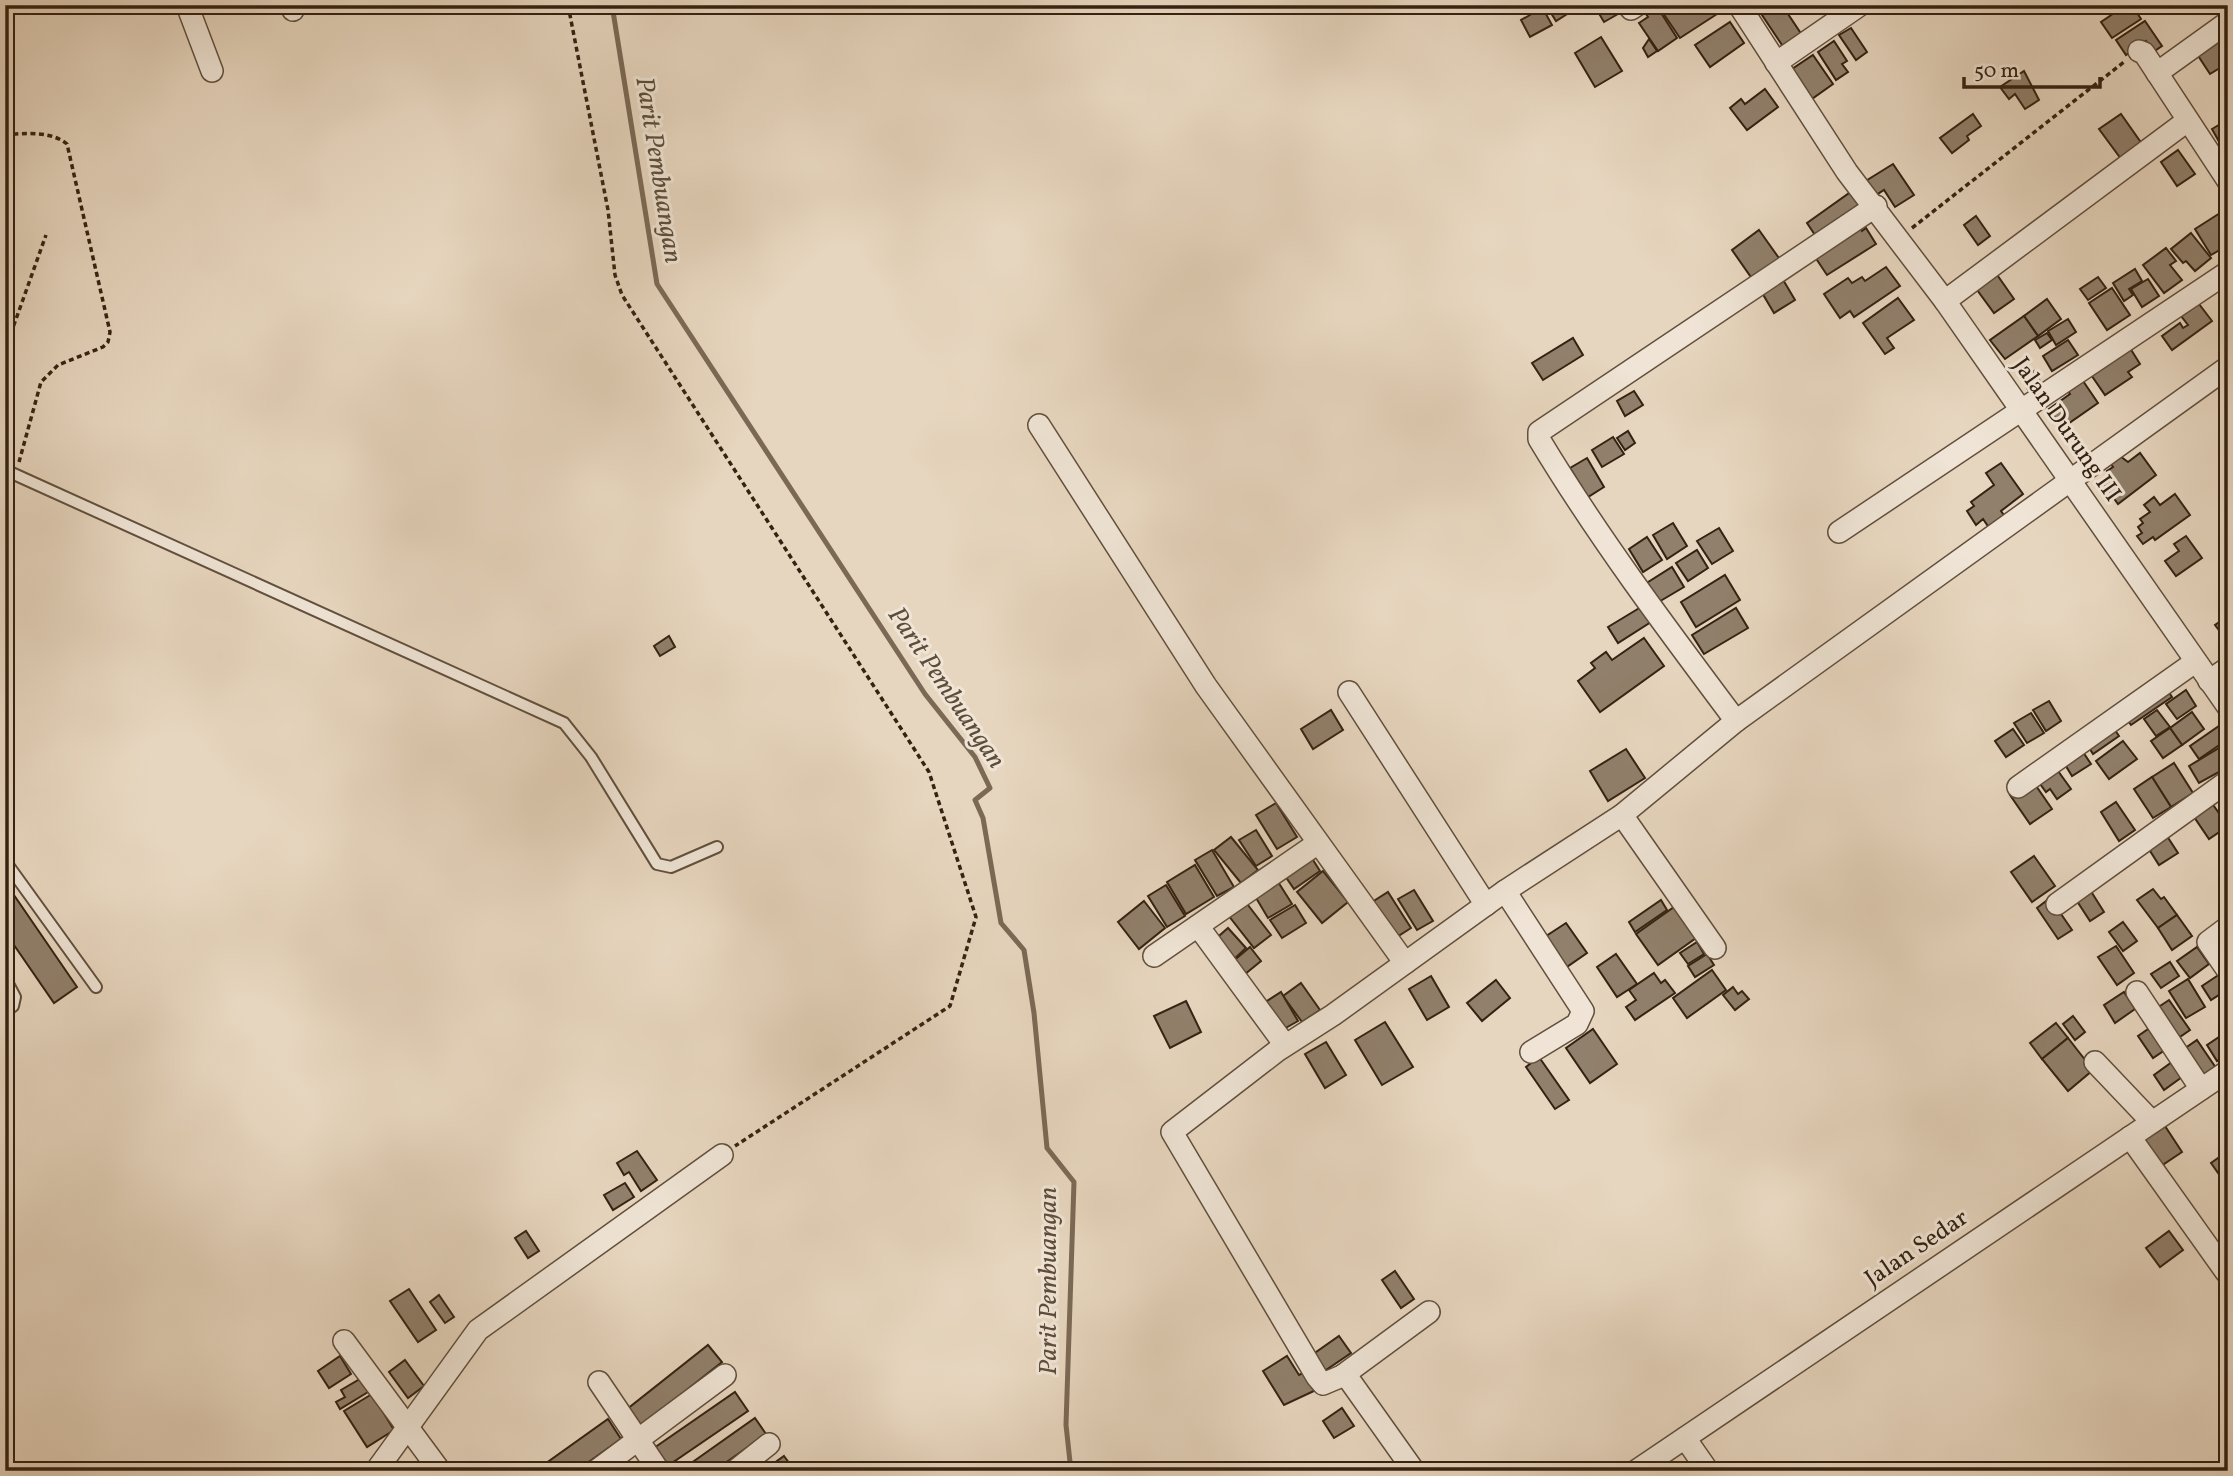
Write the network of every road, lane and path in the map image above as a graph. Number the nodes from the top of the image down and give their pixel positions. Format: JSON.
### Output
{"nodes":[{"id":1,"x":187,"y":5,"type":"edge"},
{"id":2,"x":568,"y":5,"type":"edge"},
{"id":3,"x":1739,"y":5,"type":"edge"},
{"id":4,"x":1860,"y":5,"type":"edge"},
{"id":5,"x":2228,"y":22,"type":"edge"},
{"id":6,"x":2139,"y":51,"type":"joint"},
{"id":7,"x":1776,"y":63,"type":"junction"},
{"id":8,"x":212,"y":71,"type":"dead end"},
{"id":9,"x":2157,"y":73,"type":"junction"},
{"id":10,"x":2187,"y":121,"type":"junction"},
{"id":11,"x":5,"y":135,"type":"edge"},
{"id":12,"x":2227,"y":180,"type":"edge"},
{"id":13,"x":1876,"y":206,"type":"junction"},
{"id":14,"x":46,"y":235,"type":"dead end"},
{"id":15,"x":1900,"y":238,"type":"junction"},
{"id":16,"x":2228,"y":272,"type":"edge"},
{"id":17,"x":1945,"y":301,"type":"junction"},
{"id":18,"x":5,"y":349,"type":"edge"},
{"id":19,"x":2228,"y":367,"type":"edge"},
{"id":20,"x":2019,"y":410,"type":"junction"},
{"id":21,"x":1039,"y":425,"type":"dead end"},
{"id":22,"x":10,"y":472,"type":"edge"},
{"id":23,"x":2069,"y":481,"type":"junction"},
{"id":24,"x":1839,"y":532,"type":"dead end"},
{"id":25,"x":2195,"y":662,"type":"junction"},
{"id":26,"x":2228,"y":668,"type":"edge"},
{"id":27,"x":2209,"y":681,"type":"junction"},
{"id":28,"x":1349,"y":692,"type":"dead end"},
{"id":29,"x":2228,"y":707,"type":"edge"},
{"id":30,"x":1737,"y":720,"type":"junction"},
{"id":31,"x":2228,"y":781,"type":"edge"},
{"id":32,"x":2018,"y":787,"type":"dead end"},
{"id":33,"x":1622,"y":816,"type":"junction"},
{"id":34,"x":1318,"y":843,"type":"junction"},
{"id":35,"x":717,"y":847,"type":"dead end"},
{"id":36,"x":5,"y":861,"type":"edge"},
{"id":37,"x":1505,"y":891,"type":"junction"},
{"id":38,"x":2057,"y":904,"type":"dead end"},
{"id":39,"x":1486,"y":905,"type":"junction"},
{"id":40,"x":1198,"y":926,"type":"junction"},
{"id":41,"x":2228,"y":928,"type":"edge"},
{"id":42,"x":1715,"y":948,"type":"dead end"},
{"id":43,"x":1154,"y":956,"type":"dead end"},
{"id":44,"x":1405,"y":963,"type":"junction"},
{"id":45,"x":2228,"y":971,"type":"edge"},
{"id":46,"x":5,"y":978,"type":"edge"},
{"id":47,"x":96,"y":987,"type":"dead end"},
{"id":48,"x":2137,"y":992,"type":"dead end"},
{"id":49,"x":5,"y":1012,"type":"edge"},
{"id":50,"x":1285,"y":1045,"type":"junction"},
{"id":51,"x":1531,"y":1052,"type":"dead end"},
{"id":52,"x":2095,"y":1062,"type":"dead end"},
{"id":53,"x":2228,"y":1071,"type":"edge"},
{"id":54,"x":2201,"y":1089,"type":"junction"},
{"id":55,"x":2152,"y":1122,"type":"junction"},
{"id":56,"x":2130,"y":1137,"type":"junction"},
{"id":57,"x":722,"y":1155,"type":"joint"},
{"id":58,"x":2226,"y":1272,"type":"edge"},
{"id":59,"x":1429,"y":1312,"type":"dead end"},
{"id":60,"x":344,"y":1341,"type":"dead end"},
{"id":61,"x":725,"y":1375,"type":"dead end"},
{"id":62,"x":1342,"y":1376,"type":"junction"},
{"id":63,"x":599,"y":1382,"type":"dead end"},
{"id":64,"x":1685,"y":1437,"type":"junction"},
{"id":65,"x":418,"y":1439,"type":"junction"},
{"id":66,"x":637,"y":1442,"type":"junction"},
{"id":67,"x":769,"y":1444,"type":"dead end"},
{"id":68,"x":376,"y":1471,"type":"edge"},
{"id":69,"x":440,"y":1471,"type":"edge"},
{"id":70,"x":596,"y":1471,"type":"edge"},
{"id":71,"x":659,"y":1471,"type":"edge"},
{"id":72,"x":735,"y":1471,"type":"edge"},
{"id":73,"x":1414,"y":1471,"type":"edge"},
{"id":74,"x":1636,"y":1471,"type":"edge"},
{"id":75,"x":1708,"y":1471,"type":"edge"}],
"edges":[{"from":1,"to":8,"type":"street"},
{"from":2,"to":57,"type":"path"},
{"from":3,"to":7,"type":"street","name":"Jalan Durung III"},
{"from":4,"to":7,"type":"street"},
{"from":5,"to":9,"type":"street"},
{"from":6,"to":9,"type":"street"},
{"from":6,"to":15,"type":"path"},
{"from":7,"to":13,"type":"street","name":"Jalan Durung III"},
{"from":9,"to":10,"type":"street"},
{"from":10,"to":12,"type":"street"},
{"from":10,"to":17,"type":"street"},
{"from":11,"to":22,"type":"path"},
{"from":13,"to":15,"type":"street","name":"Jalan Durung III"},
{"from":13,"to":30,"type":"street"},
{"from":14,"to":18,"type":"path"},
{"from":15,"to":17,"type":"street","name":"Jalan Durung III"},
{"from":16,"to":20,"type":"street"},
{"from":17,"to":20,"type":"street","name":"Jalan Durung III"},
{"from":19,"to":23,"type":"street"},
{"from":20,"to":23,"type":"street","name":"Jalan Durung III"},
{"from":20,"to":24,"type":"street"},
{"from":21,"to":34,"type":"street"},
{"from":22,"to":35,"type":"lane"},
{"from":23,"to":25,"type":"street","name":"Jalan Durung III"},
{"from":23,"to":30,"type":"street"},
{"from":25,"to":27,"type":"street","name":"Jalan Durung III"},
{"from":25,"to":32,"type":"street"},
{"from":26,"to":27,"type":"street"},
{"from":27,"to":29,"type":"street","name":"Jalan Durung III"},
{"from":28,"to":39,"type":"street"},
{"from":30,"to":33,"type":"street"},
{"from":31,"to":38,"type":"street"},
{"from":33,"to":37,"type":"street"},
{"from":33,"to":42,"type":"street"},
{"from":34,"to":40,"type":"street"},
{"from":34,"to":44,"type":"street"},
{"from":36,"to":47,"type":"lane"},
{"from":37,"to":39,"type":"street"},
{"from":37,"to":51,"type":"street"},
{"from":39,"to":44,"type":"street"},
{"from":40,"to":43,"type":"street"},
{"from":40,"to":50,"type":"street"},
{"from":41,"to":45,"type":"street"},
{"from":44,"to":50,"type":"street"},
{"from":46,"to":49,"type":"lane"},
{"from":48,"to":54,"type":"street"},
{"from":50,"to":62,"type":"street"},
{"from":52,"to":55,"type":"street"},
{"from":53,"to":54,"type":"street","name":"Jalan Sedar"},
{"from":54,"to":55,"type":"street","name":"Jalan Sedar"},
{"from":55,"to":56,"type":"street","name":"Jalan Sedar"},
{"from":56,"to":58,"type":"street"},
{"from":56,"to":64,"type":"street","name":"Jalan Sedar"},
{"from":57,"to":65,"type":"street"},
{"from":59,"to":62,"type":"street"},
{"from":60,"to":65,"type":"street"},
{"from":61,"to":66,"type":"street"},
{"from":62,"to":73,"type":"street"},
{"from":63,"to":66,"type":"street"},
{"from":64,"to":74,"type":"street","name":"Jalan Sedar"},
{"from":64,"to":75,"type":"street"},
{"from":65,"to":68,"type":"street"},
{"from":65,"to":69,"type":"street"},
{"from":66,"to":70,"type":"street"},
{"from":66,"to":71,"type":"street"},
{"from":67,"to":72,"type":"street"}]}
